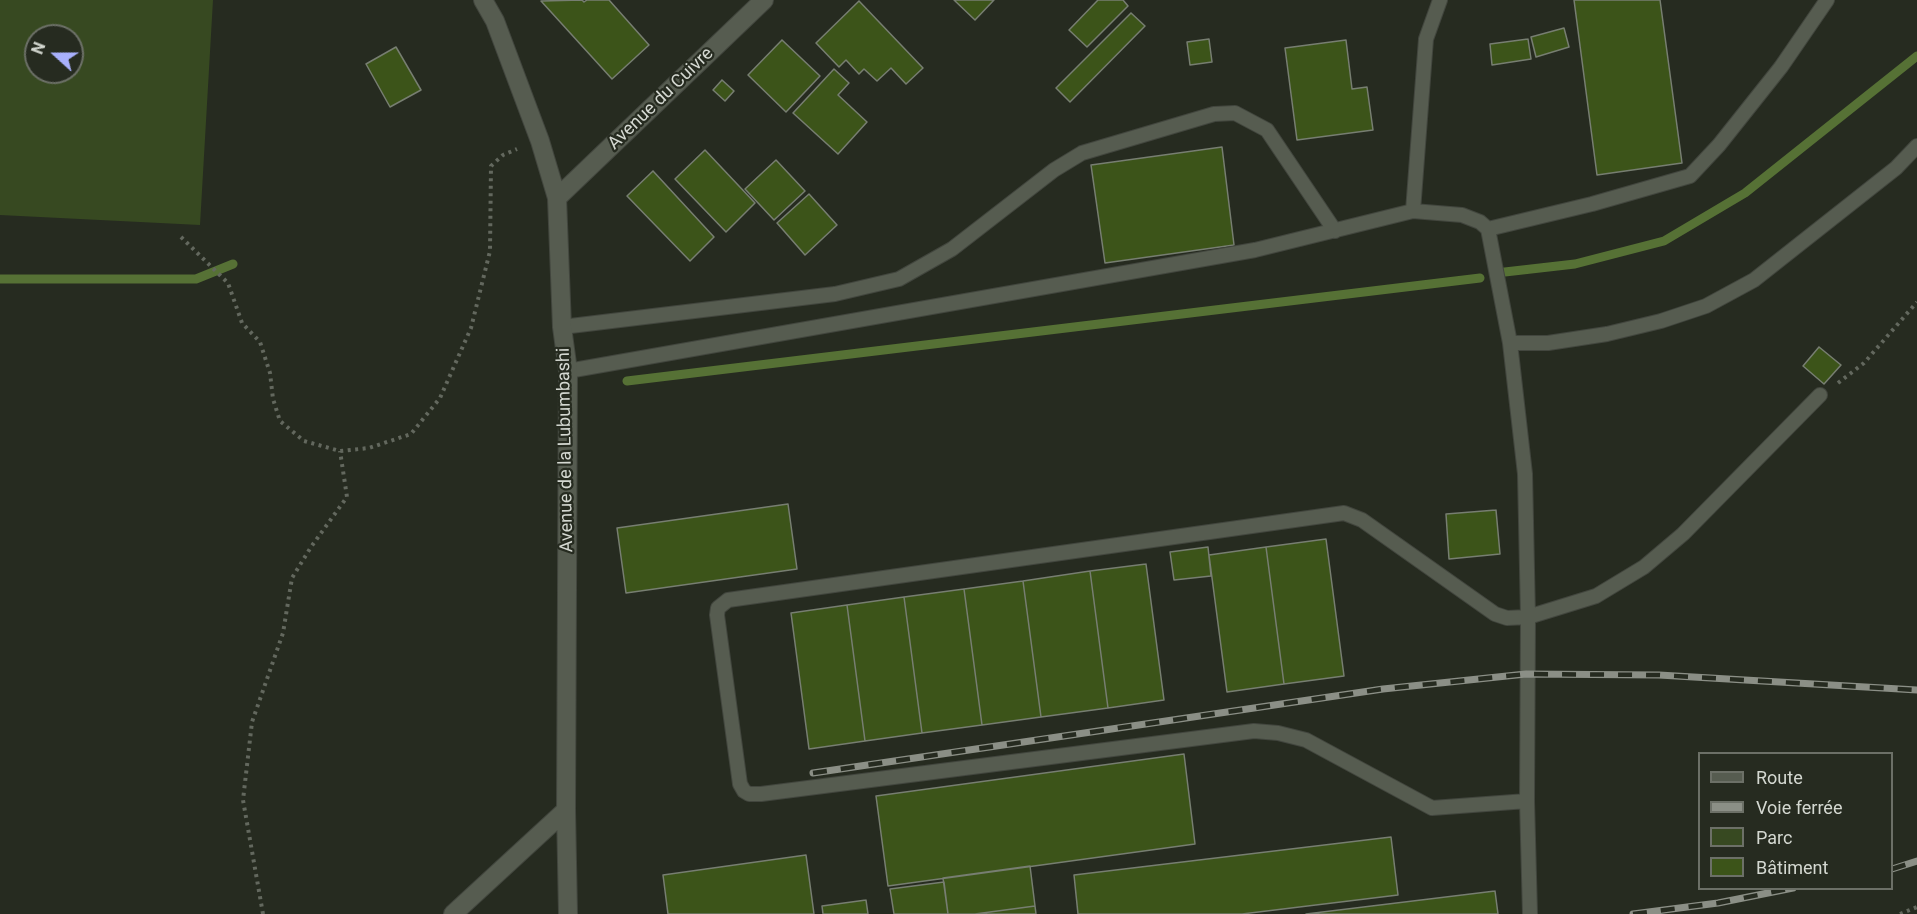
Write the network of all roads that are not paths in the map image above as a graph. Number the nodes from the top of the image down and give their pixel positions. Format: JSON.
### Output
{"nodes":[{"id":1,"x":483,"y":0,"type":"edge"},
{"id":2,"x":764,"y":0,"type":"edge"},
{"id":3,"x":1440,"y":0,"type":"edge"},
{"id":4,"x":1827,"y":0,"type":"edge"},
{"id":5,"x":1917,"y":146,"type":"edge"},
{"id":6,"x":556,"y":198,"type":"junction"},
{"id":7,"x":1413,"y":211,"type":"junction"},
{"id":8,"x":1488,"y":229,"type":"junction"},
{"id":9,"x":1335,"y":231,"type":"junction"},
{"id":10,"x":562,"y":327,"type":"junction"},
{"id":11,"x":1510,"y":343,"type":"junction"},
{"id":12,"x":568,"y":371,"type":"junction"},
{"id":13,"x":1820,"y":395,"type":"road end"},
{"id":14,"x":1528,"y":617,"type":"junction"},
{"id":15,"x":1527,"y":801,"type":"junction"},
{"id":16,"x":566,"y":810,"type":"junction"},
{"id":17,"x":453,"y":914,"type":"edge"},
{"id":18,"x":568,"y":914,"type":"edge"},
{"id":19,"x":1530,"y":914,"type":"edge"}],
"edges":[{"from":1,"to":6,"type":"street","name":"Avenue de la Lubumbashi"},
{"from":2,"to":6,"type":"street","name":"Avenue du Cuivre"},
{"from":3,"to":7,"type":"lane"},
{"from":4,"to":8,"type":"lane"},
{"from":5,"to":11,"type":"lane"},
{"from":6,"to":10,"type":"street","name":"Avenue de la Lubumbashi"},
{"from":7,"to":8,"type":"lane"},
{"from":7,"to":9,"type":"lane"},
{"from":8,"to":11,"type":"lane"},
{"from":9,"to":10,"type":"lane"},
{"from":9,"to":12,"type":"lane"},
{"from":10,"to":12,"type":"street","name":"Avenue de la Lubumbashi"},
{"from":11,"to":14,"type":"lane"},
{"from":12,"to":16,"type":"street","name":"Avenue de la Lubumbashi"},
{"from":13,"to":14,"type":"lane"},
{"from":14,"to":15,"type":"lane"},
{"from":14,"to":15,"type":"lane"},
{"from":15,"to":19,"type":"lane"},
{"from":16,"to":17,"type":"street"},
{"from":16,"to":18,"type":"street","name":"Avenue de la Lubumbashi"}]}
